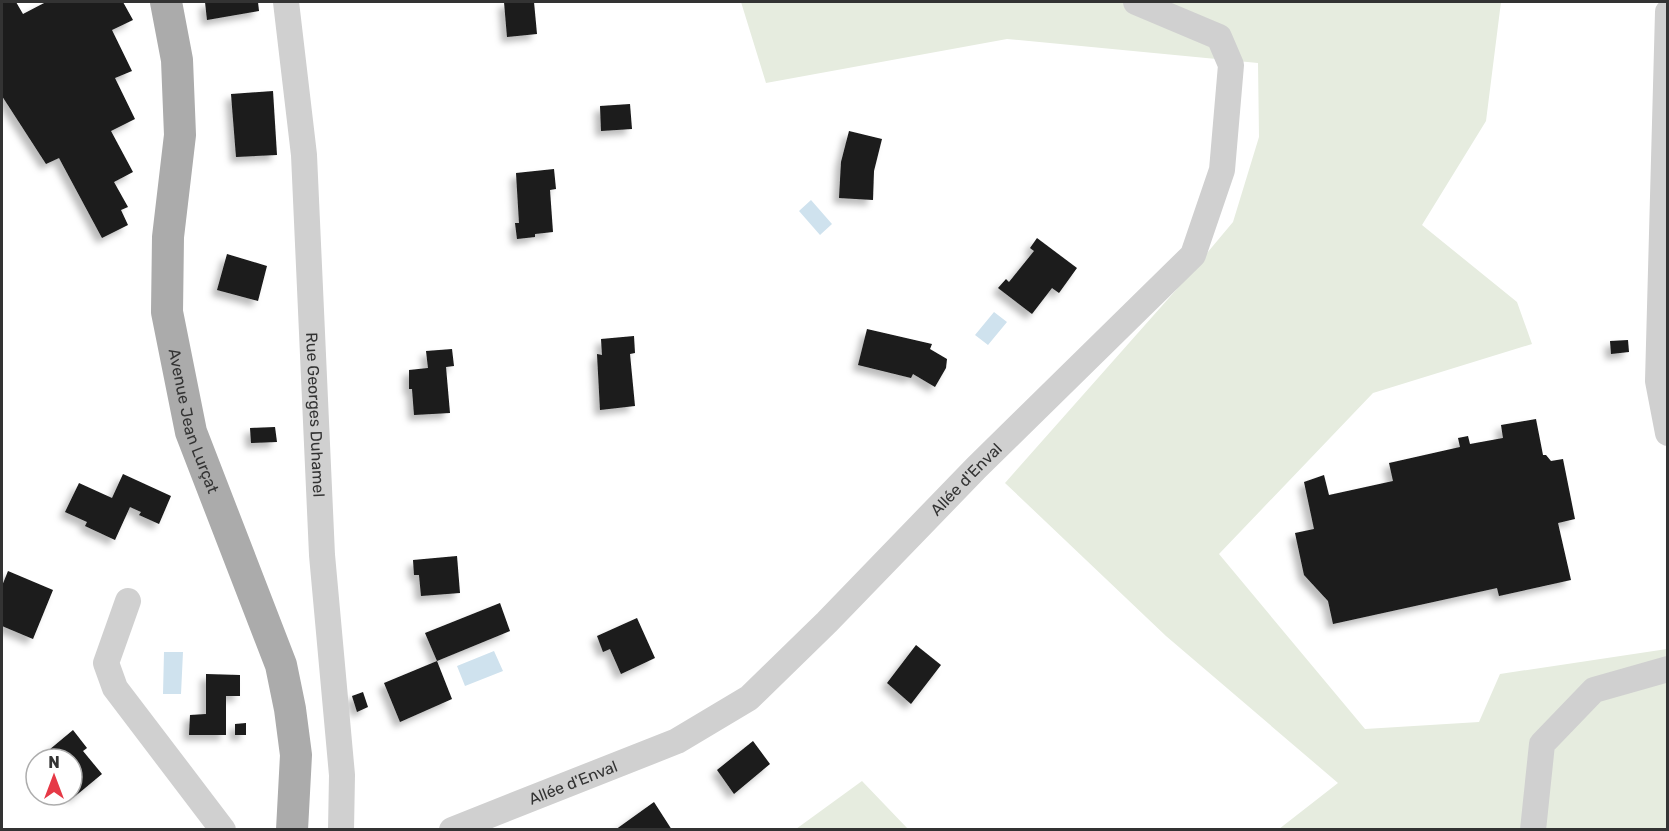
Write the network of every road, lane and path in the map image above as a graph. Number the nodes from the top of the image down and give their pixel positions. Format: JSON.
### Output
{"nodes":[{"id":1,"x":166,"y":2,"type":"edge"},
{"id":2,"x":286,"y":2,"type":"edge"},
{"id":3,"x":1136,"y":2,"type":"edge"},
{"id":4,"x":1668,"y":12,"type":"edge"},
{"id":5,"x":1668,"y":433,"type":"edge"},
{"id":6,"x":128,"y":601,"type":"dead end"},
{"id":7,"x":1668,"y":669,"type":"edge"},
{"id":8,"x":224,"y":829,"type":"edge"},
{"id":9,"x":292,"y":830,"type":"edge"},
{"id":10,"x":341,"y":830,"type":"edge"},
{"id":11,"x":452,"y":830,"type":"edge"},
{"id":12,"x":1533,"y":830,"type":"edge"}],
"edges":[{"from":1,"to":9,"type":"main road","name":"Avenue Jean Lurçat"},
{"from":2,"to":10,"type":"street","name":"Rue Georges Duhamel"},
{"from":3,"to":11,"type":"street","name":"Allée d'Enval"},
{"from":4,"to":5,"type":"street"},
{"from":6,"to":8,"type":"street"},
{"from":7,"to":12,"type":"street"}]}
